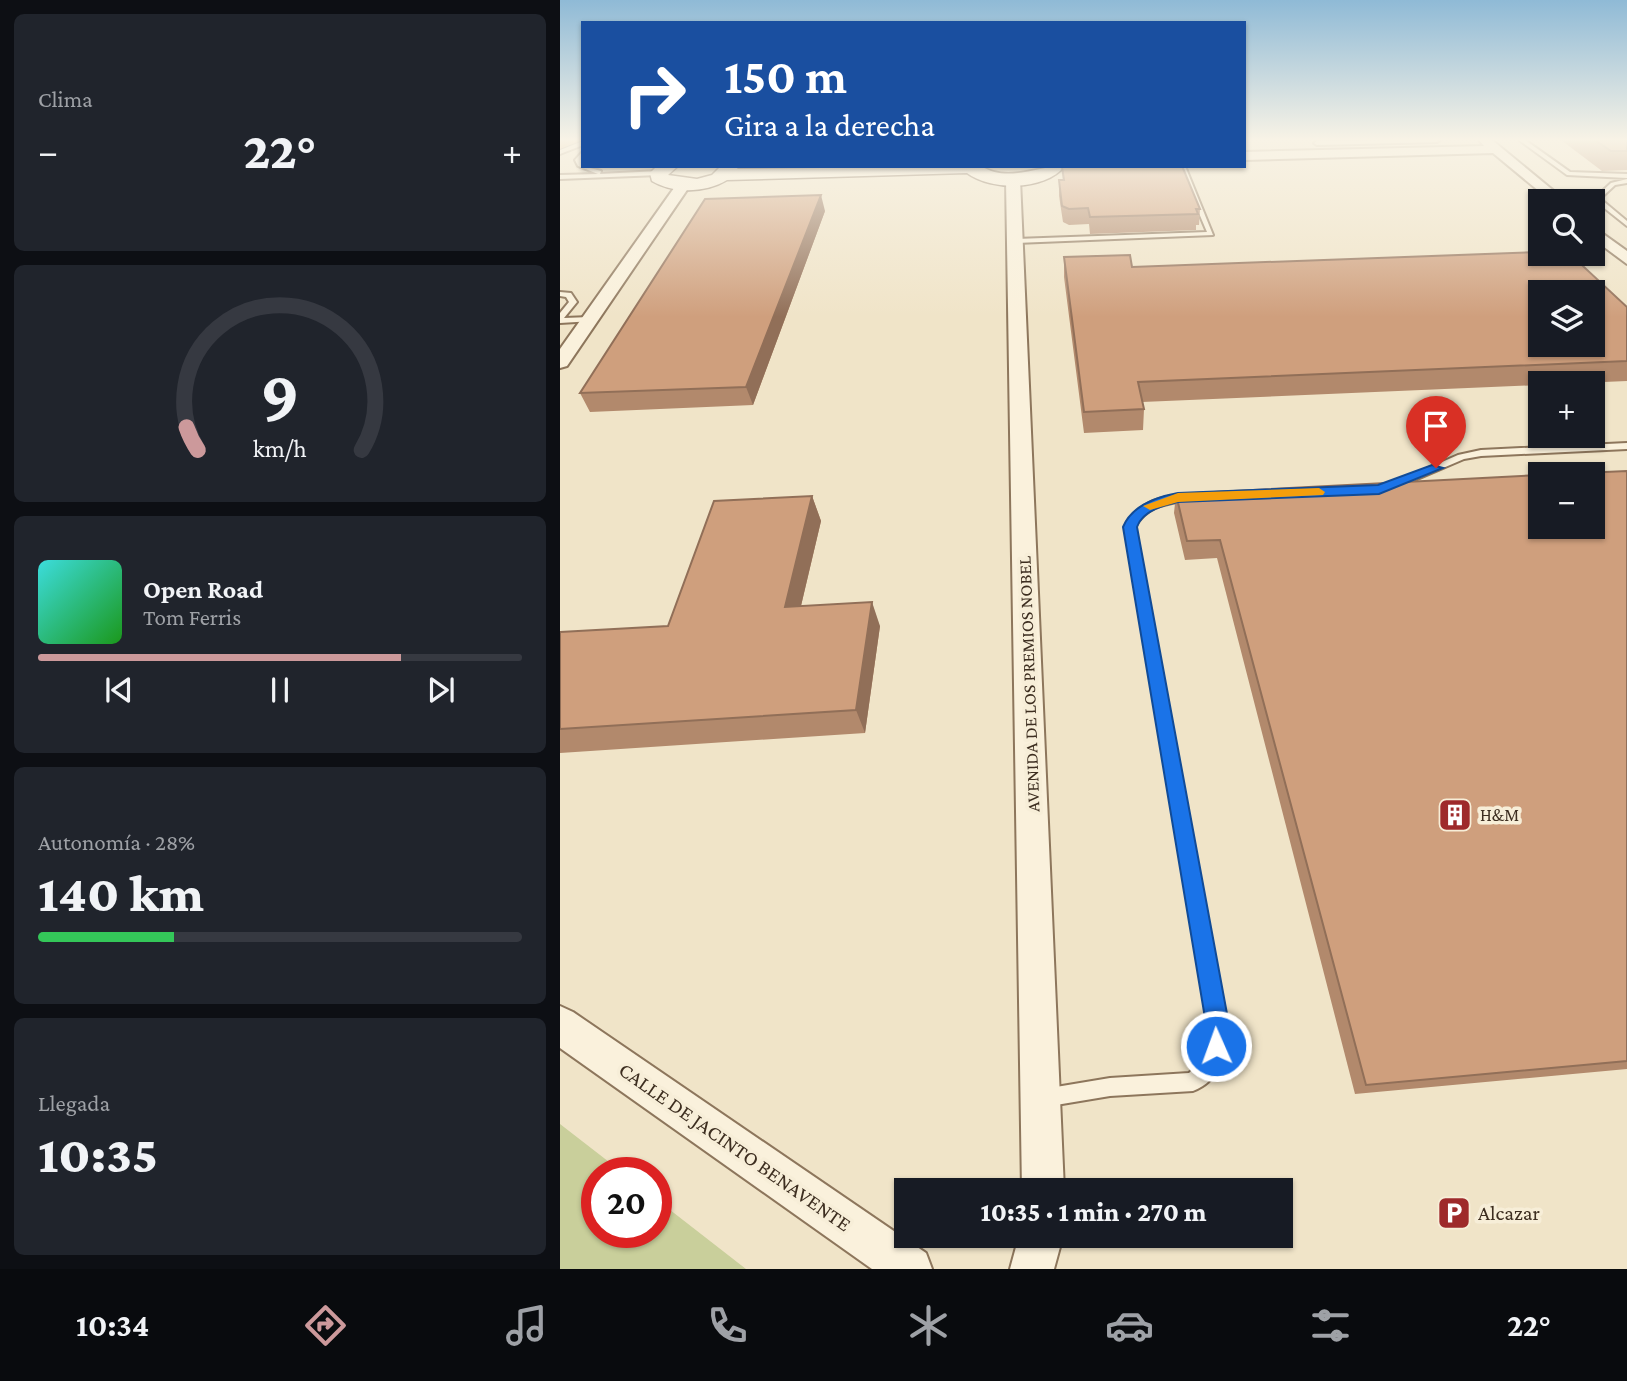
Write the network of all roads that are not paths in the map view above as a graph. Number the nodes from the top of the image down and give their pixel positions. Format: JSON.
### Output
{"nodes":[{"id":1,"x":673,"y":199,"type":"edge"},
{"id":2,"x":1013,"y":199,"type":"edge"},
{"id":3,"x":1196,"y":199,"type":"edge"},
{"id":4,"x":1599,"y":199,"type":"edge"},
{"id":5,"x":1627,"y":224,"type":"edge"},
{"id":6,"x":1014,"y":241,"type":"junction"},
{"id":7,"x":1605,"y":241,"type":"edge"},
{"id":8,"x":1627,"y":259,"type":"edge"},
{"id":9,"x":560,"y":294,"type":"edge"},
{"id":10,"x":560,"y":319,"type":"edge"},
{"id":11,"x":590,"y":319,"type":"junction"},
{"id":12,"x":560,"y":362,"type":"edge"},
{"id":13,"x":1627,"y":446,"type":"edge"},
{"id":14,"x":1379,"y":490,"type":"edge"},
{"id":15,"x":1205,"y":497,"type":"edge"},
{"id":16,"x":560,"y":1026,"type":"edge"},
{"id":17,"x":1041,"y":1098,"type":"junction"},
{"id":18,"x":1043,"y":1178,"type":"edge"},
{"id":19,"x":1038,"y":1248,"type":"edge"},
{"id":20,"x":910,"y":1269,"type":"edge"},
{"id":21,"x":1032,"y":1269,"type":"edge"}],
"edges":[{"from":1,"to":11,"type":"street"},
{"from":2,"to":6,"type":"street","name":"AVENIDA DE LOS PREMIOS NOBEL"},
{"from":3,"to":6,"type":"lane"},
{"from":4,"to":5,"type":"lane"},
{"from":6,"to":17,"type":"street","name":"AVENIDA DE LOS PREMIOS NOBEL"},
{"from":7,"to":8,"type":"street"},
{"from":9,"to":10,"type":"lane"},
{"from":10,"to":11,"type":"lane"},
{"from":11,"to":12,"type":"street"},
{"from":13,"to":14,"type":"lane"},
{"from":15,"to":17,"type":"lane"},
{"from":16,"to":20,"type":"street","name":"CALLE DE JACINTO BENAVENTE"},
{"from":17,"to":18,"type":"street","name":"AVENIDA DE LOS PREMIOS NOBEL"},
{"from":19,"to":21,"type":"street"}]}
